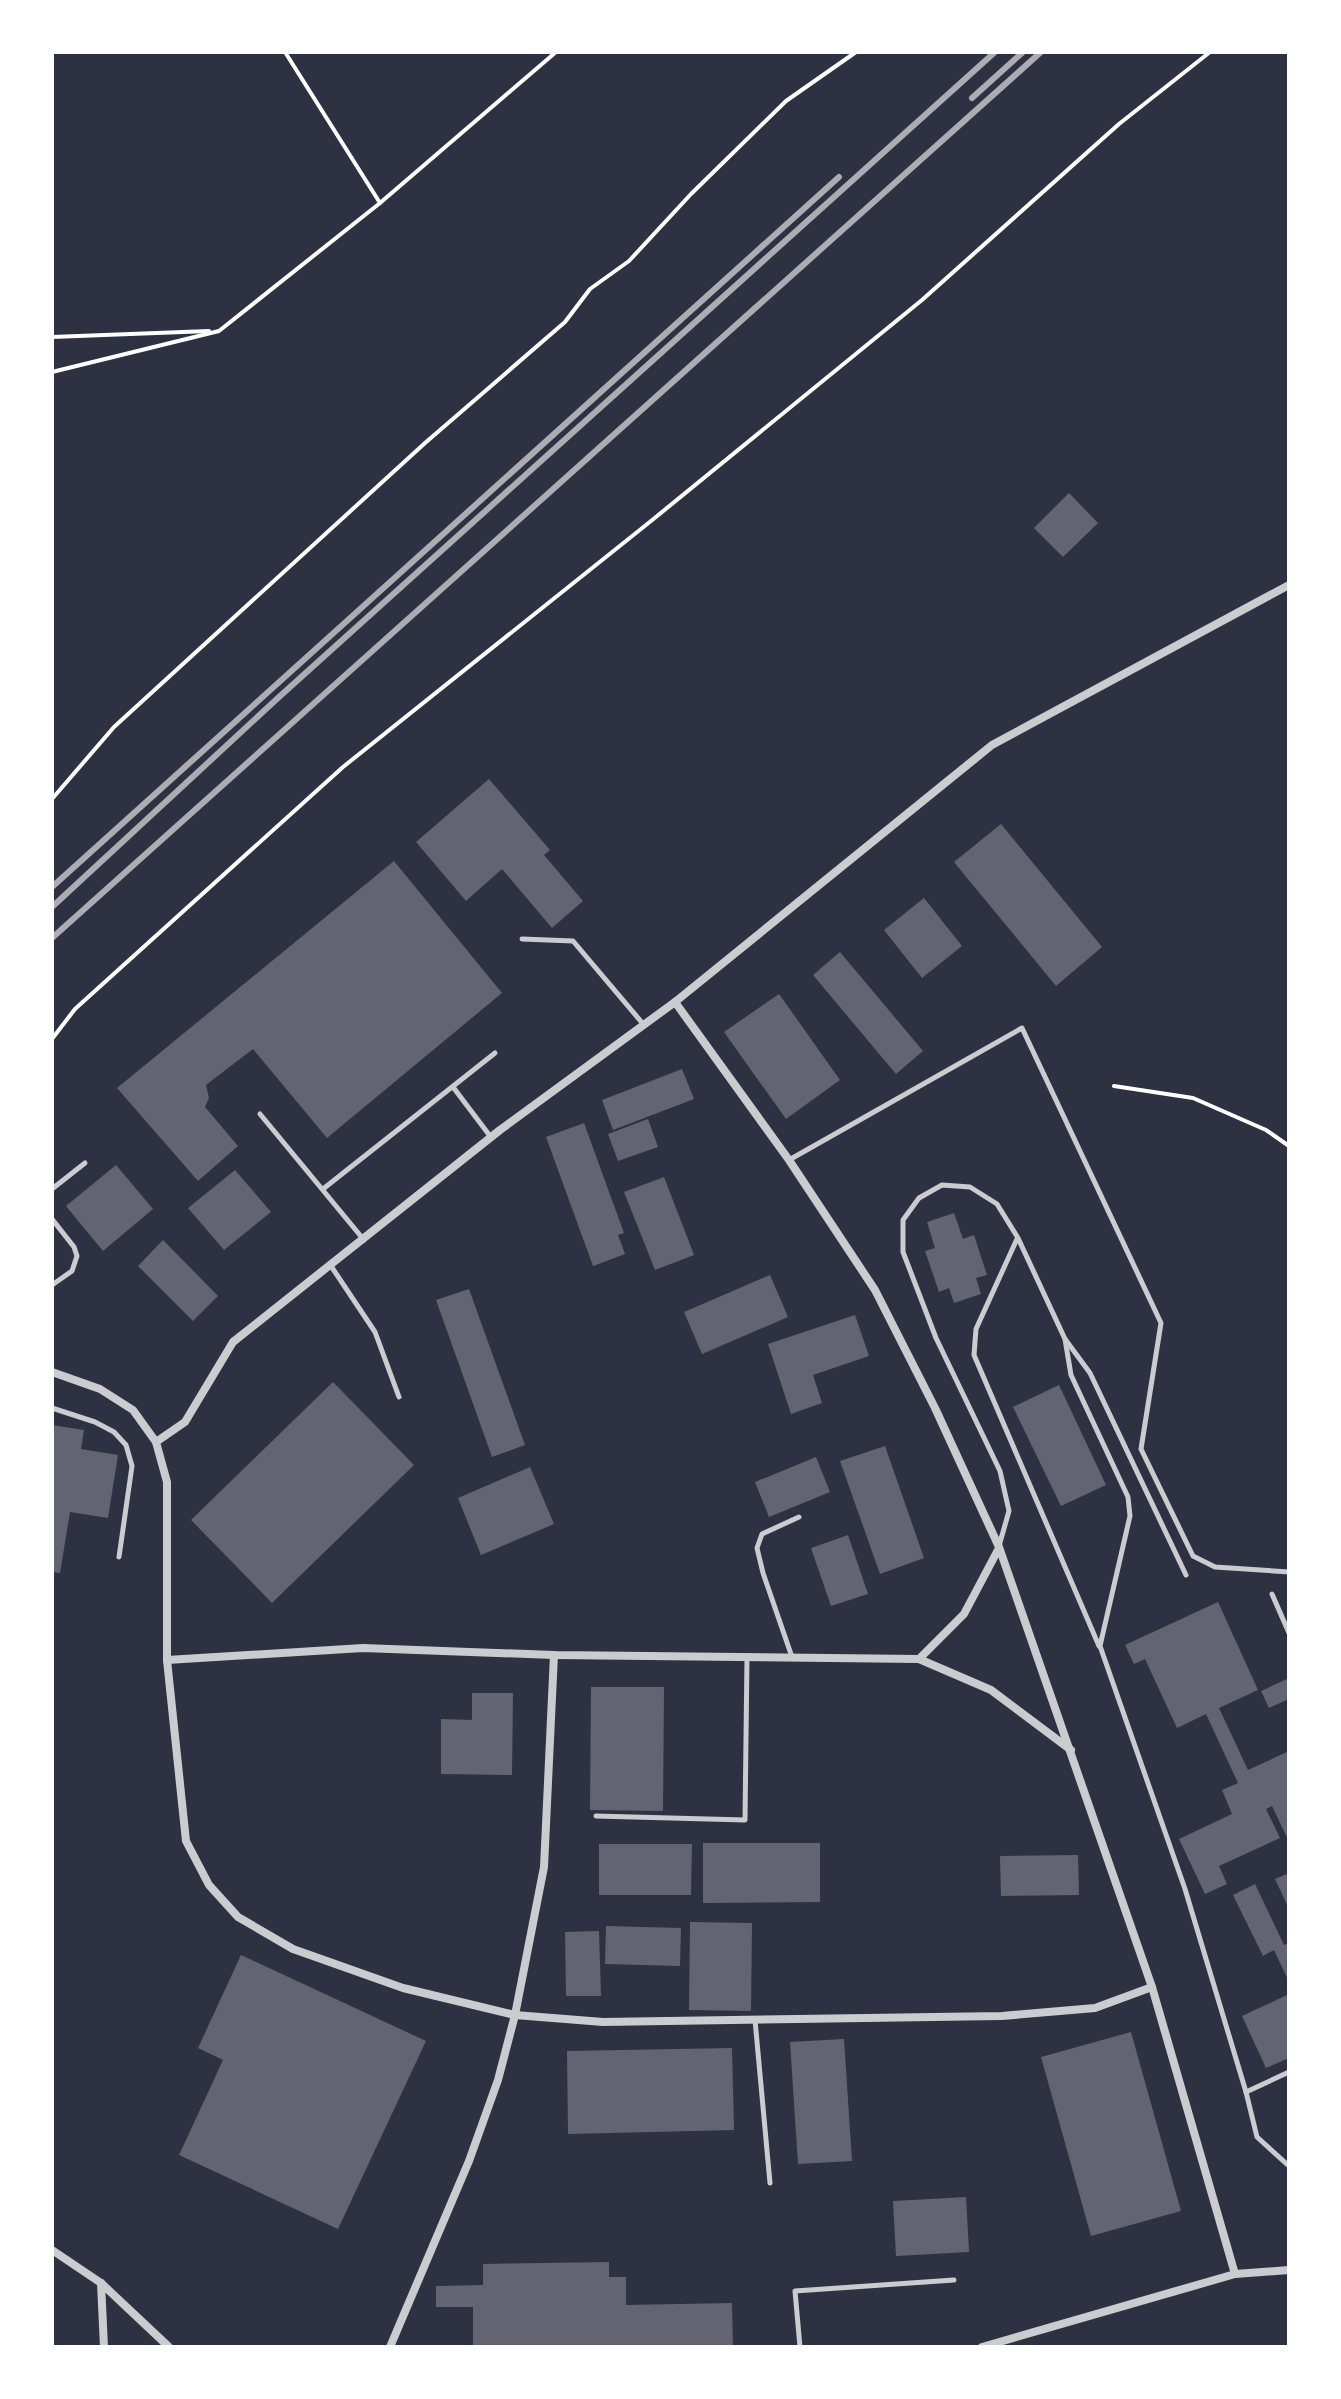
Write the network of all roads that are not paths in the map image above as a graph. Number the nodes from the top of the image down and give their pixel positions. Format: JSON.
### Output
{"nodes":[{"id":1,"x":1287,"y":587,"type":"edge"},
{"id":2,"x":522,"y":939,"type":"dead end"},
{"id":3,"x":675,"y":1002,"type":"junction"},
{"id":4,"x":644,"y":1025,"type":"junction"},
{"id":5,"x":495,"y":1053,"type":"dead end"},
{"id":6,"x":453,"y":1087,"type":"junction"},
{"id":7,"x":260,"y":1114,"type":"dead end"},
{"id":8,"x":491,"y":1137,"type":"junction"},
{"id":9,"x":789,"y":1160,"type":"junction"},
{"id":10,"x":85,"y":1163,"type":"dead end"},
{"id":11,"x":52,"y":1189,"type":"edge"},
{"id":12,"x":323,"y":1189,"type":"junction"},
{"id":13,"x":52,"y":1219,"type":"edge"},
{"id":14,"x":1018,"y":1238,"type":"junction"},
{"id":15,"x":364,"y":1240,"type":"junction"},
{"id":16,"x":331,"y":1266,"type":"junction"},
{"id":17,"x":52,"y":1285,"type":"edge"},
{"id":18,"x":1065,"y":1339,"type":"junction"},
{"id":19,"x":52,"y":1372,"type":"edge"},
{"id":20,"x":399,"y":1397,"type":"dead end"},
{"id":21,"x":52,"y":1408,"type":"edge"},
{"id":22,"x":156,"y":1442,"type":"junction"},
{"id":23,"x":799,"y":1517,"type":"dead end"},
{"id":24,"x":999,"y":1547,"type":"junction"},
{"id":25,"x":119,"y":1557,"type":"dead end"},
{"id":26,"x":1289,"y":1572,"type":"edge"},
{"id":27,"x":1186,"y":1575,"type":"dead end"},
{"id":28,"x":1272,"y":1594,"type":"dead end"},
{"id":29,"x":1289,"y":1633,"type":"edge"},
{"id":30,"x":1100,"y":1646,"type":"junction"},
{"id":31,"x":554,"y":1655,"type":"junction"},
{"id":32,"x":747,"y":1657,"type":"junction"},
{"id":33,"x":793,"y":1658,"type":"junction"},
{"id":34,"x":919,"y":1659,"type":"junction"},
{"id":35,"x":167,"y":1660,"type":"junction"},
{"id":36,"x":1071,"y":1750,"type":"junction"},
{"id":37,"x":596,"y":1816,"type":"dead end"},
{"id":38,"x":1152,"y":1987,"type":"junction"},
{"id":39,"x":515,"y":2015,"type":"junction"},
{"id":40,"x":755,"y":2020,"type":"junction"},
{"id":41,"x":1289,"y":2072,"type":"edge"},
{"id":42,"x":1246,"y":2092,"type":"junction"},
{"id":43,"x":1289,"y":2166,"type":"edge"},
{"id":44,"x":770,"y":2183,"type":"dead end"},
{"id":45,"x":52,"y":2250,"type":"edge"},
{"id":46,"x":1289,"y":2270,"type":"edge"},
{"id":47,"x":1235,"y":2274,"type":"junction"},
{"id":48,"x":954,"y":2280,"type":"dead end"},
{"id":49,"x":101,"y":2283,"type":"junction"},
{"id":50,"x":104,"y":2347,"type":"edge"},
{"id":51,"x":169,"y":2347,"type":"edge"},
{"id":52,"x":390,"y":2347,"type":"edge"},
{"id":53,"x":800,"y":2347,"type":"edge"},
{"id":54,"x":982,"y":2347,"type":"edge"}],
"edges":[{"from":1,"to":3,"type":"street"},
{"from":2,"to":4,"type":"lane"},
{"from":3,"to":4,"type":"street"},
{"from":3,"to":9,"type":"street"},
{"from":4,"to":8,"type":"street"},
{"from":5,"to":6,"type":"lane"},
{"from":6,"to":8,"type":"lane"},
{"from":6,"to":12,"type":"lane"},
{"from":7,"to":12,"type":"lane"},
{"from":8,"to":15,"type":"street"},
{"from":9,"to":24,"type":"street"},
{"from":9,"to":26,"type":"lane"},
{"from":10,"to":11,"type":"lane"},
{"from":12,"to":15,"type":"lane"},
{"from":13,"to":17,"type":"lane"},
{"from":14,"to":18,"type":"lane"},
{"from":14,"to":24,"type":"lane"},
{"from":14,"to":30,"type":"lane"},
{"from":15,"to":16,"type":"street"},
{"from":16,"to":20,"type":"lane"},
{"from":16,"to":22,"type":"street"},
{"from":18,"to":27,"type":"lane"},
{"from":18,"to":30,"type":"lane"},
{"from":19,"to":22,"type":"street"},
{"from":21,"to":25,"type":"lane"},
{"from":22,"to":35,"type":"street"},
{"from":23,"to":33,"type":"lane"},
{"from":24,"to":34,"type":"street"},
{"from":24,"to":36,"type":"street"},
{"from":28,"to":29,"type":"lane"},
{"from":30,"to":42,"type":"lane"},
{"from":31,"to":32,"type":"street"},
{"from":31,"to":35,"type":"street"},
{"from":31,"to":39,"type":"street"},
{"from":32,"to":33,"type":"street"},
{"from":32,"to":37,"type":"lane"},
{"from":33,"to":34,"type":"street"},
{"from":34,"to":36,"type":"street"},
{"from":35,"to":39,"type":"street"},
{"from":36,"to":38,"type":"street"},
{"from":38,"to":40,"type":"street"},
{"from":38,"to":47,"type":"street"},
{"from":39,"to":40,"type":"street"},
{"from":39,"to":52,"type":"street"},
{"from":40,"to":44,"type":"lane"},
{"from":41,"to":42,"type":"lane"},
{"from":42,"to":43,"type":"lane"},
{"from":45,"to":49,"type":"street"},
{"from":46,"to":47,"type":"street"},
{"from":47,"to":54,"type":"street"},
{"from":48,"to":53,"type":"lane"},
{"from":49,"to":50,"type":"street"},
{"from":49,"to":51,"type":"street"}]}
